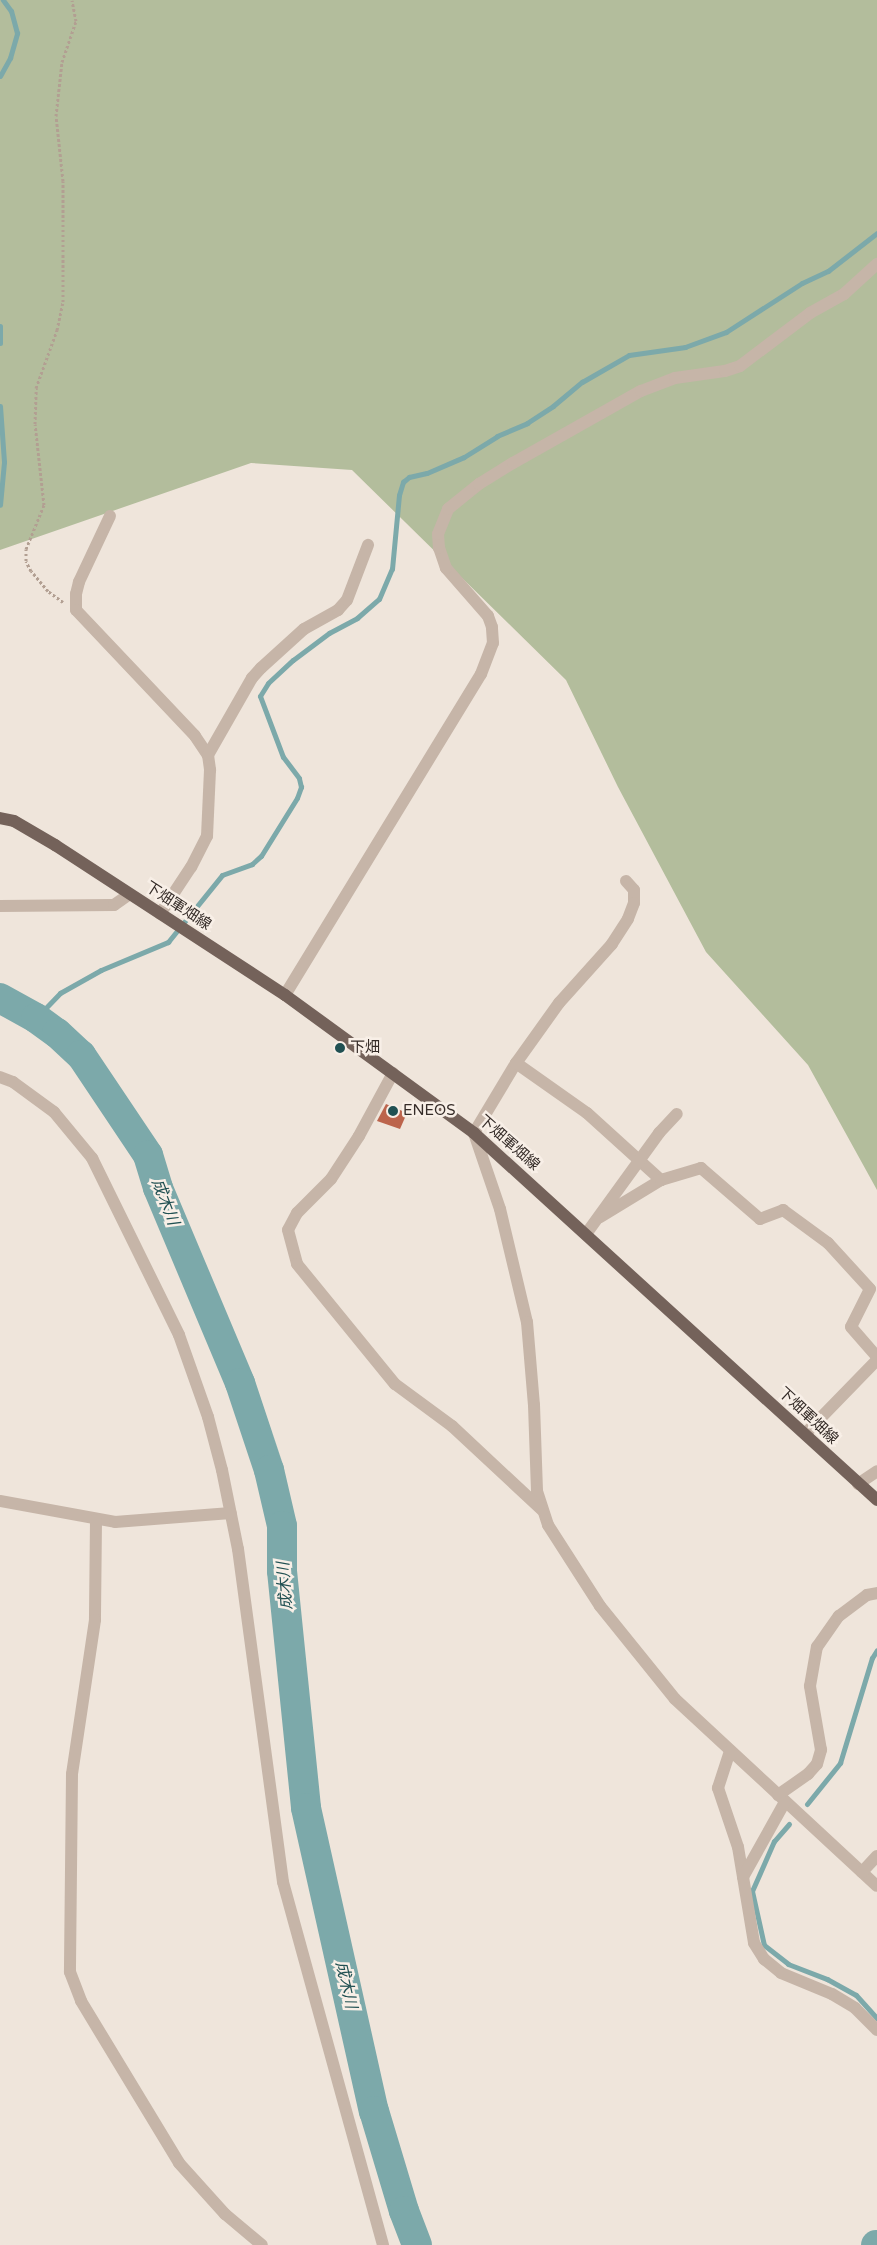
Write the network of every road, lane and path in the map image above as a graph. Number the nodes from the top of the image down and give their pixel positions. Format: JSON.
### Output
{"nodes":[{"id":1,"x":72,"y":0,"type":"edge"},
{"id":2,"x":877,"y":264,"type":"edge"},
{"id":3,"x":110,"y":516,"type":"dead end"},
{"id":4,"x":368,"y":545,"type":"dead end"},
{"id":5,"x":76,"y":610,"type":"junction"},
{"id":6,"x":208,"y":755,"type":"junction"},
{"id":7,"x":0,"y":818,"type":"edge"},
{"id":8,"x":626,"y":881,"type":"dead end"},
{"id":9,"x":130,"y":894,"type":"junction"},
{"id":10,"x":0,"y":906,"type":"edge"},
{"id":11,"x":160,"y":914,"type":"junction"},
{"id":12,"x":286,"y":995,"type":"junction"},
{"id":13,"x":516,"y":1063,"type":"junction"},
{"id":14,"x":393,"y":1073,"type":"junction"},
{"id":15,"x":0,"y":1077,"type":"edge"},
{"id":16,"x":677,"y":1114,"type":"dead end"},
{"id":17,"x":474,"y":1133,"type":"junction"},
{"id":18,"x":639,"y":1161,"type":"junction"},
{"id":19,"x":661,"y":1180,"type":"junction"},
{"id":20,"x":600,"y":1216,"type":"junction"},
{"id":21,"x":586,"y":1234,"type":"junction"},
{"id":22,"x":877,"y":1359,"type":"edge"},
{"id":23,"x":805,"y":1434,"type":"junction"},
{"id":24,"x":877,"y":1471,"type":"edge"},
{"id":25,"x":858,"y":1484,"type":"junction"},
{"id":26,"x":877,"y":1500,"type":"edge"},
{"id":27,"x":0,"y":1501,"type":"edge"},
{"id":28,"x":543,"y":1511,"type":"junction"},
{"id":29,"x":231,"y":1513,"type":"junction"},
{"id":30,"x":96,"y":1520,"type":"junction"},
{"id":31,"x":877,"y":1593,"type":"edge"},
{"id":32,"x":730,"y":1751,"type":"junction"},
{"id":33,"x":782,"y":1799,"type":"junction"},
{"id":34,"x":877,"y":1856,"type":"edge"},
{"id":35,"x":862,"y":1872,"type":"junction"},
{"id":36,"x":743,"y":1878,"type":"junction"},
{"id":37,"x":877,"y":1886,"type":"edge"},
{"id":38,"x":877,"y":2030,"type":"edge"},
{"id":39,"x":262,"y":2245,"type":"edge"},
{"id":40,"x":383,"y":2245,"type":"edge"}],
"edges":[{"from":1,"to":5,"type":"path"},
{"from":2,"to":12,"type":"street"},
{"from":3,"to":5,"type":"street"},
{"from":4,"to":6,"type":"street"},
{"from":5,"to":6,"type":"street"},
{"from":6,"to":11,"type":"street"},
{"from":7,"to":9,"type":"main road","name":"下畑軍畑線"},
{"from":8,"to":13,"type":"street"},
{"from":9,"to":10,"type":"street"},
{"from":9,"to":11,"type":"main road","name":"下畑軍畑線"},
{"from":11,"to":12,"type":"main road","name":"下畑軍畑線"},
{"from":12,"to":14,"type":"main road","name":"下畑軍畑線"},
{"from":13,"to":17,"type":"street"},
{"from":13,"to":18,"type":"street"},
{"from":14,"to":17,"type":"main road","name":"下畑軍畑線"},
{"from":14,"to":28,"type":"street"},
{"from":15,"to":29,"type":"street"},
{"from":16,"to":18,"type":"street"},
{"from":17,"to":21,"type":"main road","name":"下畑軍畑線"},
{"from":17,"to":28,"type":"street"},
{"from":18,"to":19,"type":"street"},
{"from":18,"to":20,"type":"street"},
{"from":19,"to":20,"type":"street"},
{"from":19,"to":22,"type":"street"},
{"from":20,"to":21,"type":"street"},
{"from":21,"to":23,"type":"main road","name":"下畑軍畑線"},
{"from":22,"to":23,"type":"street"},
{"from":23,"to":25,"type":"main road","name":"下畑軍畑線"},
{"from":24,"to":25,"type":"street"},
{"from":25,"to":26,"type":"main road","name":"下畑軍畑線"},
{"from":27,"to":30,"type":"street"},
{"from":28,"to":32,"type":"street"},
{"from":29,"to":30,"type":"street"},
{"from":29,"to":40,"type":"street"},
{"from":30,"to":39,"type":"street"},
{"from":31,"to":33,"type":"street"},
{"from":32,"to":33,"type":"street"},
{"from":32,"to":36,"type":"street"},
{"from":33,"to":35,"type":"street"},
{"from":33,"to":36,"type":"street"},
{"from":34,"to":35,"type":"street"},
{"from":35,"to":37,"type":"street"},
{"from":36,"to":38,"type":"street"}]}
